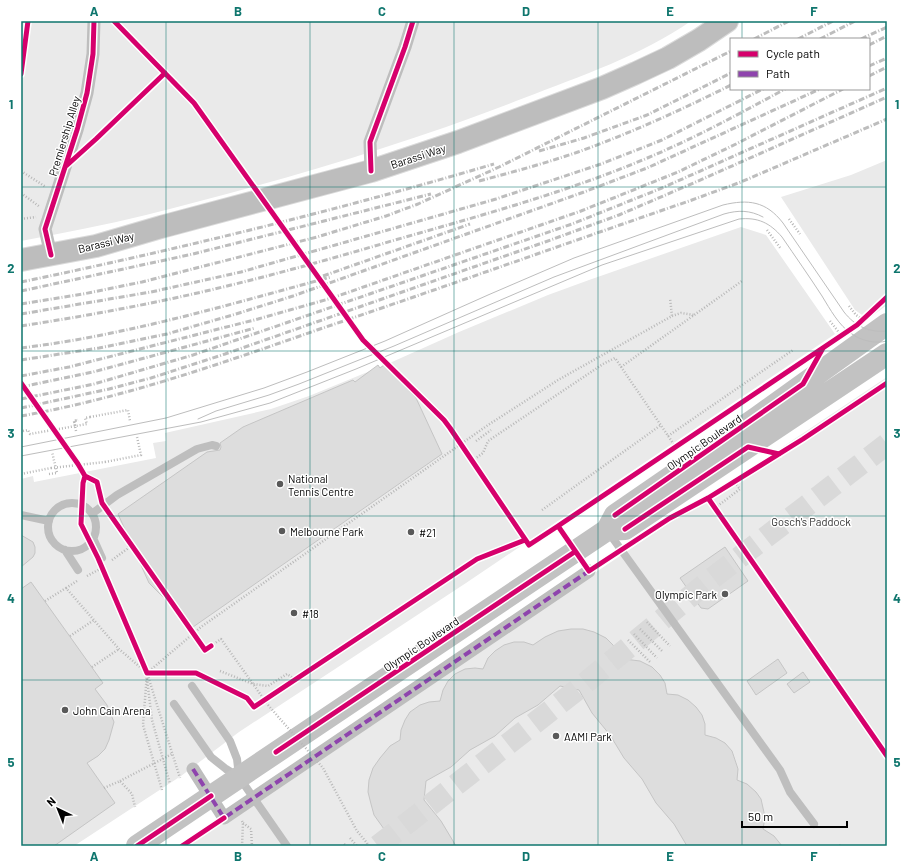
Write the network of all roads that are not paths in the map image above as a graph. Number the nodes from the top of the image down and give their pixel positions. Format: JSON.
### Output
{"nodes":[{"id":1,"x":94,"y":21,"type":"edge"},
{"id":2,"x":413,"y":21,"type":"edge"},
{"id":3,"x":727,"y":21,"type":"edge"},
{"id":4,"x":372,"y":171,"type":"junction"},
{"id":5,"x":51,"y":255,"type":"junction"},
{"id":6,"x":21,"y":260,"type":"edge"},
{"id":7,"x":877,"y":316,"type":"edge"},
{"id":8,"x":887,"y":354,"type":"edge"},
{"id":9,"x":216,"y":446,"type":"dead end"},
{"id":10,"x":93,"y":513,"type":"junction"},
{"id":11,"x":21,"y":515,"type":"edge"},
{"id":12,"x":49,"y":521,"type":"junction"},
{"id":13,"x":607,"y":530,"type":"junction"},
{"id":14,"x":93,"y":538,"type":"junction"},
{"id":15,"x":65,"y":550,"type":"junction"},
{"id":16,"x":101,"y":560,"type":"road end"},
{"id":17,"x":78,"y":570,"type":"dead end"},
{"id":18,"x":589,"y":571,"type":"dead end"},
{"id":19,"x":192,"y":686,"type":"dead end"},
{"id":20,"x":174,"y":704,"type":"dead end"},
{"id":21,"x":193,"y":769,"type":"dead end"},
{"id":22,"x":239,"y":777,"type":"junction"},
{"id":23,"x":211,"y":796,"type":"junction"},
{"id":24,"x":254,"y":798,"type":"junction"},
{"id":25,"x":814,"y":824,"type":"dead end"},
{"id":26,"x":137,"y":846,"type":"edge"},
{"id":27,"x":287,"y":846,"type":"edge"}],
"edges":[{"from":1,"to":5,"type":"street","name":"Premiership Alley"},
{"from":2,"to":4,"type":"street"},
{"from":3,"to":4,"type":"main road","name":"Barassi Way"},
{"from":4,"to":5,"type":"main road","name":"Barassi Way"},
{"from":5,"to":6,"type":"main road","name":"Barassi Way"},
{"from":7,"to":13,"type":"main road","name":"Olympic Boulevard"},
{"from":8,"to":13,"type":"main road","name":"Olympic Boulevard"},
{"from":9,"to":10,"type":"lane"},
{"from":10,"to":12,"type":"lane"},
{"from":10,"to":14,"type":"lane"},
{"from":11,"to":12,"type":"lane"},
{"from":12,"to":15,"type":"lane"},
{"from":13,"to":22,"type":"main road","name":"Olympic Boulevard"},
{"from":13,"to":25,"type":"lane"},
{"from":14,"to":15,"type":"lane"},
{"from":14,"to":16,"type":"lane"},
{"from":15,"to":17,"type":"lane"},
{"from":18,"to":24,"type":"street"},
{"from":19,"to":22,"type":"lane"},
{"from":20,"to":22,"type":"lane"},
{"from":21,"to":23,"type":"street"},
{"from":22,"to":23,"type":"main road","name":"Olympic Boulevard"},
{"from":22,"to":24,"type":"lane"},
{"from":23,"to":24,"type":"street"},
{"from":23,"to":26,"type":"main road","name":"Olympic Boulevard"},
{"from":24,"to":27,"type":"lane"}]}
